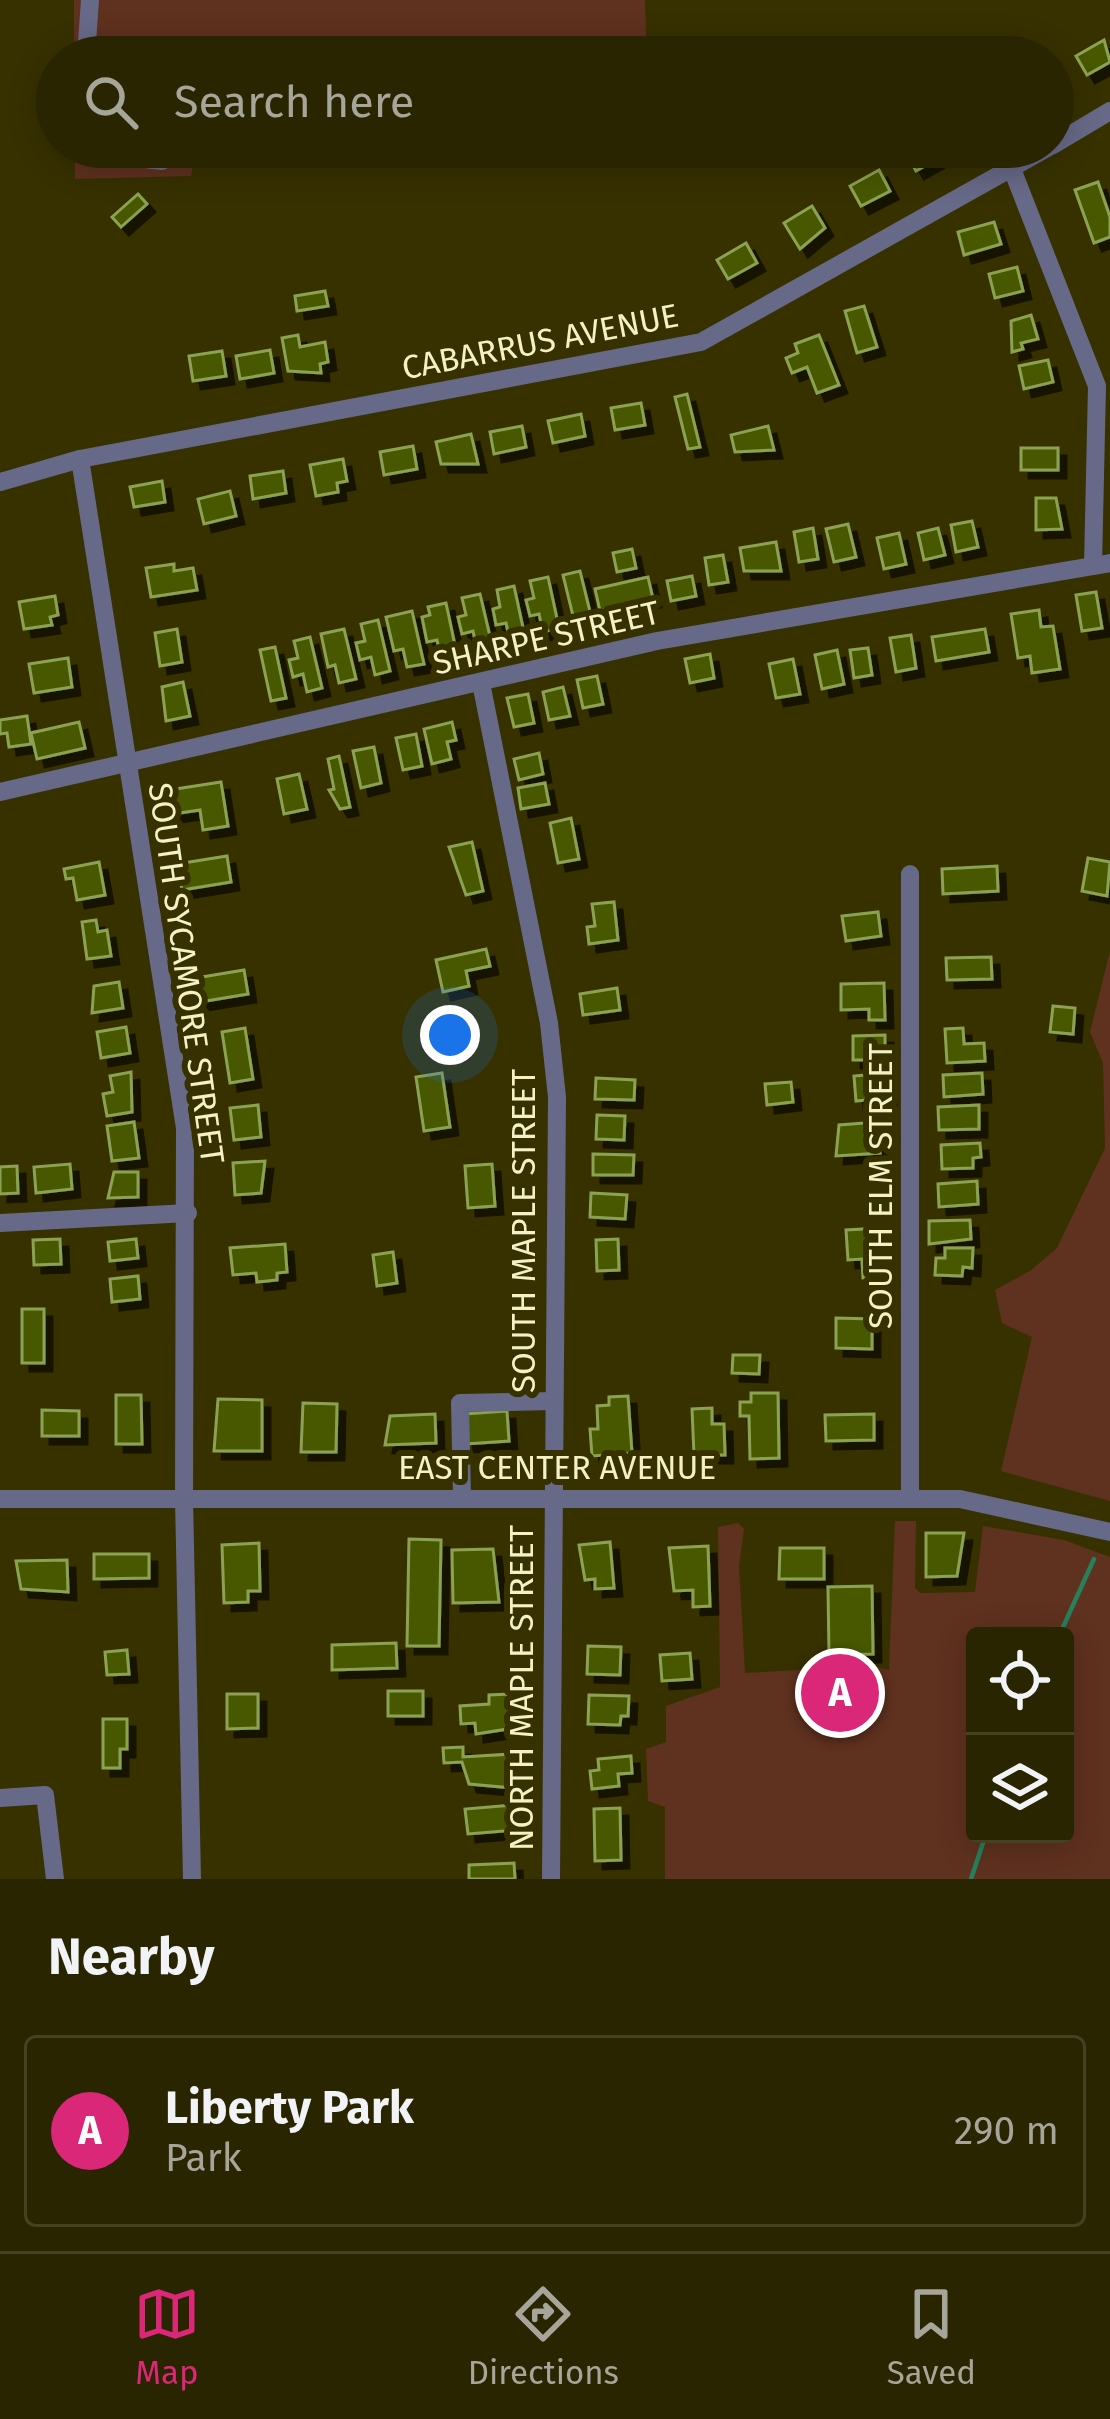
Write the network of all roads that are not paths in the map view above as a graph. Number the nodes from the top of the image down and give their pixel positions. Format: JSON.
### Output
{"nodes":[{"id":1,"x":90,"y":0,"type":"edge"},
{"id":2,"x":87,"y":36,"type":"edge"},
{"id":3,"x":1110,"y":111,"type":"edge"},
{"id":4,"x":1074,"y":132,"type":"edge"},
{"id":5,"x":1012,"y":169,"type":"joint"},
{"id":6,"x":80,"y":459,"type":"junction"},
{"id":7,"x":0,"y":482,"type":"edge"},
{"id":8,"x":1101,"y":565,"type":"edge"},
{"id":9,"x":481,"y":683,"type":"junction"},
{"id":10,"x":126,"y":764,"type":"junction"},
{"id":11,"x":0,"y":792,"type":"edge"},
{"id":12,"x":910,"y":874,"type":"dead end"},
{"id":13,"x":188,"y":1213,"type":"junction"},
{"id":14,"x":0,"y":1223,"type":"edge"},
{"id":15,"x":553,"y":1401,"type":"junction"},
{"id":16,"x":463,"y":1497,"type":"junction"},
{"id":17,"x":551,"y":1497,"type":"junction"},
{"id":18,"x":910,"y":1498,"type":"junction"},
{"id":19,"x":0,"y":1499,"type":"edge"},
{"id":20,"x":184,"y":1499,"type":"junction"},
{"id":21,"x":1110,"y":1532,"type":"edge"},
{"id":22,"x":0,"y":1798,"type":"edge"},
{"id":23,"x":55,"y":1879,"type":"edge"},
{"id":24,"x":192,"y":1879,"type":"edge"},
{"id":25,"x":551,"y":1879,"type":"edge"}],
"edges":[{"from":1,"to":2,"type":"street"},
{"from":3,"to":4,"type":"street","name":"CABARRUS AVENUE"},
{"from":5,"to":6,"type":"street","name":"CABARRUS AVENUE"},
{"from":5,"to":8,"type":"street"},
{"from":6,"to":7,"type":"street","name":"CABARRUS AVENUE"},
{"from":6,"to":10,"type":"street","name":"SOUTH SYCAMORE STREET"},
{"from":8,"to":9,"type":"street","name":"SHARPE STREET"},
{"from":9,"to":10,"type":"street","name":"SHARPE STREET"},
{"from":9,"to":15,"type":"street","name":"SOUTH MAPLE STREET"},
{"from":10,"to":11,"type":"street","name":"SHARPE STREET"},
{"from":10,"to":13,"type":"street","name":"SOUTH SYCAMORE STREET"},
{"from":12,"to":18,"type":"street","name":"SOUTH ELM STREET"},
{"from":13,"to":14,"type":"street"},
{"from":13,"to":20,"type":"street","name":"SOUTH SYCAMORE STREET"},
{"from":15,"to":16,"type":"street"},
{"from":15,"to":17,"type":"street","name":"SOUTH MAPLE STREET"},
{"from":16,"to":17,"type":"street","name":"EAST CENTER AVENUE"},
{"from":16,"to":20,"type":"street","name":"EAST CENTER AVENUE"},
{"from":17,"to":18,"type":"street","name":"EAST CENTER AVENUE"},
{"from":17,"to":25,"type":"street","name":"NORTH MAPLE STREET"},
{"from":18,"to":21,"type":"street","name":"EAST CENTER AVENUE"},
{"from":19,"to":20,"type":"street","name":"EAST CENTER AVENUE"},
{"from":20,"to":24,"type":"street","name":"SOUTH SYCAMORE STREET"},
{"from":22,"to":23,"type":"street"}]}
